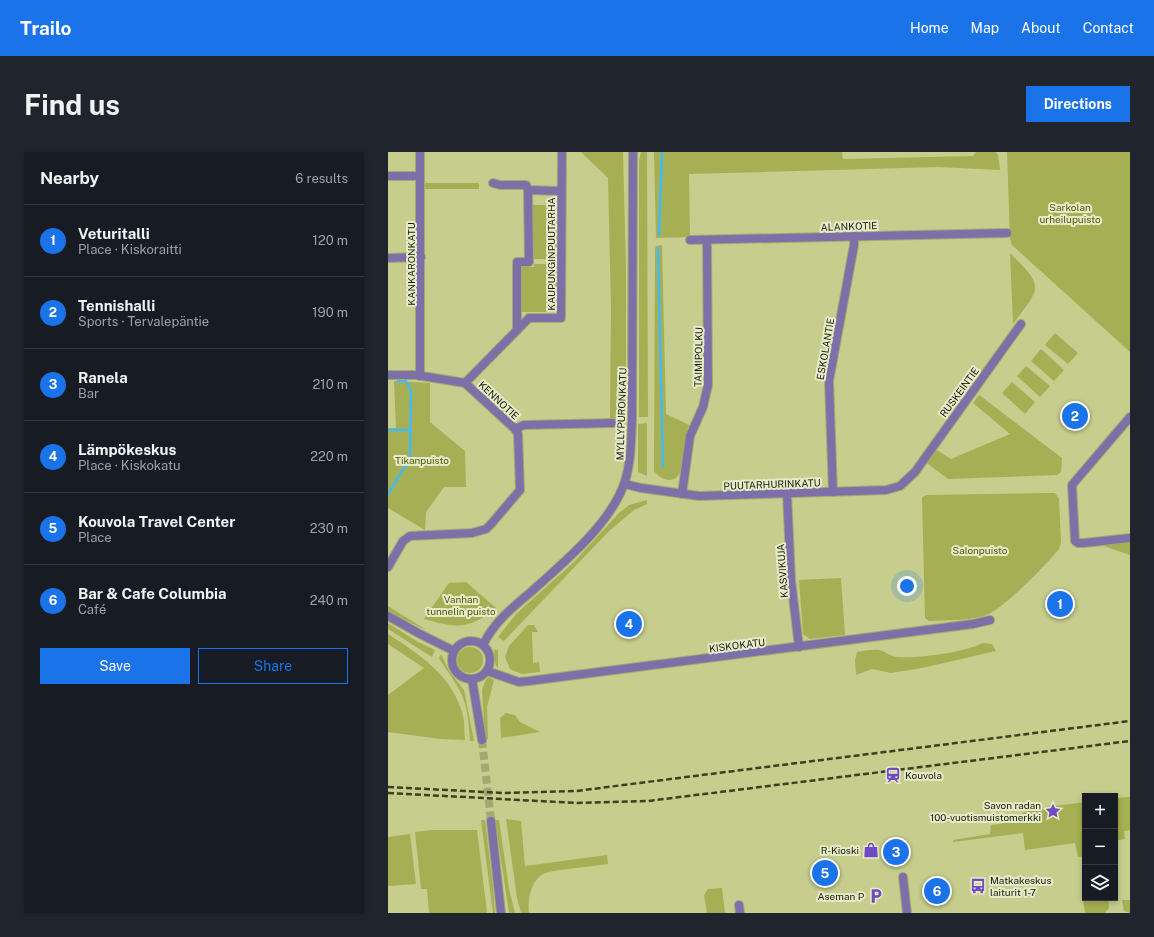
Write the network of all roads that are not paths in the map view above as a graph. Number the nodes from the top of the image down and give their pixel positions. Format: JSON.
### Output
{"nodes":[{"id":1,"x":420,"y":152,"type":"edge"},
{"id":2,"x":562,"y":152,"type":"edge"},
{"id":3,"x":633,"y":152,"type":"edge"},
{"id":4,"x":388,"y":176,"type":"edge"},
{"id":5,"x":420,"y":176,"type":"junction"},
{"id":6,"x":493,"y":183,"type":"dead end"},
{"id":7,"x":528,"y":190,"type":"junction"},
{"id":8,"x":561,"y":190,"type":"junction"},
{"id":9,"x":1007,"y":233,"type":"dead end"},
{"id":10,"x":854,"y":236,"type":"junction"},
{"id":11,"x":690,"y":240,"type":"dead end"},
{"id":12,"x":707,"y":240,"type":"junction"},
{"id":13,"x":420,"y":257,"type":"junction"},
{"id":14,"x":388,"y":258,"type":"edge"},
{"id":15,"x":1021,"y":324,"type":"dead end"},
{"id":16,"x":517,"y":328,"type":"junction"},
{"id":17,"x":388,"y":375,"type":"edge"},
{"id":18,"x":420,"y":376,"type":"junction"},
{"id":19,"x":465,"y":383,"type":"junction"},
{"id":20,"x":1130,"y":417,"type":"edge"},
{"id":21,"x":613,"y":423,"type":"dead end"},
{"id":22,"x":515,"y":429,"type":"junction"},
{"id":23,"x":915,"y":472,"type":"joint"},
{"id":24,"x":625,"y":484,"type":"junction"},
{"id":25,"x":833,"y":492,"type":"junction"},
{"id":26,"x":787,"y":493,"type":"junction"},
{"id":27,"x":682,"y":494,"type":"junction"},
{"id":28,"x":1130,"y":538,"type":"edge"},
{"id":29,"x":388,"y":567,"type":"edge"},
{"id":30,"x":388,"y":616,"type":"edge"},
{"id":31,"x":990,"y":620,"type":"dead end"},
{"id":32,"x":483,"y":644,"type":"junction"},
{"id":33,"x":799,"y":647,"type":"junction"},
{"id":34,"x":454,"y":651,"type":"junction"},
{"id":35,"x":487,"y":671,"type":"junction"},
{"id":36,"x":472,"y":679,"type":"junction"},
{"id":37,"x":482,"y":740,"type":"tunnel mouth"},
{"id":38,"x":491,"y":821,"type":"tunnel mouth"},
{"id":39,"x":903,"y":877,"type":"dead end"},
{"id":40,"x":502,"y":913,"type":"edge"},
{"id":41,"x":907,"y":913,"type":"edge"}],
"edges":[{"from":1,"to":5,"type":"street","name":"KANKARONKATU"},
{"from":2,"to":8,"type":"street","name":"KAUPUNGINPUUTARHA"},
{"from":3,"to":24,"type":"street","name":"MYLLYPURONKATU"},
{"from":4,"to":5,"type":"street"},
{"from":5,"to":13,"type":"street","name":"KANKARONKATU"},
{"from":6,"to":7,"type":"street","name":"KAUPUNGINPUUTARHA"},
{"from":7,"to":8,"type":"street","name":"KAUPUNGINPUUTARHA"},
{"from":7,"to":16,"type":"street"},
{"from":8,"to":16,"type":"street","name":"KAUPUNGINPUUTARHA"},
{"from":9,"to":10,"type":"street","name":"ALANKOTIE"},
{"from":10,"to":12,"type":"street","name":"ALANKOTIE"},
{"from":10,"to":25,"type":"street","name":"ESKOLANTIE"},
{"from":11,"to":12,"type":"street","name":"ALANKOTIE"},
{"from":12,"to":27,"type":"street","name":"TAIMIPOLKU"},
{"from":13,"to":14,"type":"street"},
{"from":13,"to":18,"type":"street","name":"KANKARONKATU"},
{"from":15,"to":23,"type":"street","name":"RUSKEINTIE"},
{"from":16,"to":19,"type":"street","name":"KAUPUNGINPUUTARHA"},
{"from":17,"to":18,"type":"street","name":"KENNOTIE"},
{"from":18,"to":19,"type":"street","name":"KENNOTIE"},
{"from":19,"to":22,"type":"street","name":"KENNOTIE"},
{"from":20,"to":28,"type":"street"},
{"from":21,"to":22,"type":"street"},
{"from":22,"to":29,"type":"street","name":"KENNOTIE"},
{"from":23,"to":25,"type":"street","name":"PUUTARHURINKATU"},
{"from":24,"to":27,"type":"street","name":"PUUTARHURINKATU"},
{"from":24,"to":32,"type":"street","name":"MYLLYPURONKATU"},
{"from":25,"to":26,"type":"street","name":"PUUTARHURINKATU"},
{"from":26,"to":27,"type":"street","name":"PUUTARHURINKATU"},
{"from":26,"to":33,"type":"street","name":"KASVIKUJA"},
{"from":30,"to":34,"type":"street"},
{"from":31,"to":33,"type":"street","name":"KISKOKATU"},
{"from":32,"to":34,"type":"street"},
{"from":32,"to":35,"type":"street"},
{"from":33,"to":35,"type":"street","name":"KISKOKATU"},
{"from":34,"to":36,"type":"street"},
{"from":35,"to":36,"type":"street"},
{"from":36,"to":37,"type":"street"},
{"from":38,"to":40,"type":"street"},
{"from":39,"to":41,"type":"street"}]}
